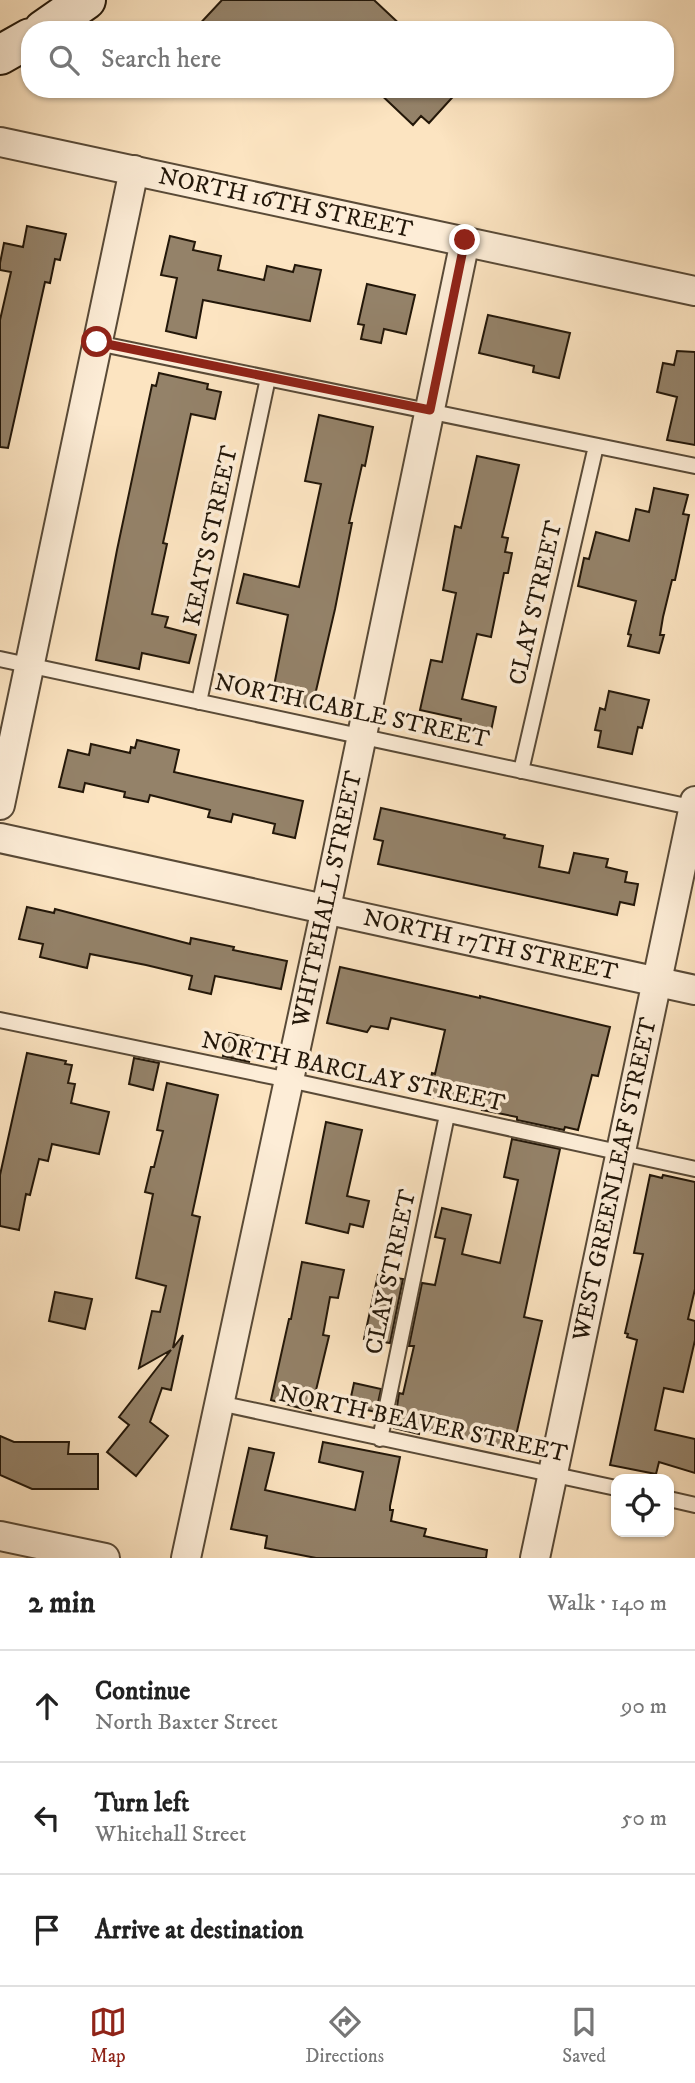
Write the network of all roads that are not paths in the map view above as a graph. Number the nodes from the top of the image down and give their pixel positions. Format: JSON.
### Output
{"nodes":[{"id":1,"x":86,"y":0,"type":"edge"},
{"id":2,"x":56,"y":21,"type":"edge"},
{"id":3,"x":21,"y":43,"type":"edge"},
{"id":4,"x":0,"y":55,"type":"edge"},
{"id":5,"x":0,"y":142,"type":"edge"},
{"id":6,"x":134,"y":170,"type":"junction"},
{"id":7,"x":465,"y":240,"type":"junction"},
{"id":8,"x":695,"y":291,"type":"edge"},
{"id":9,"x":97,"y":342,"type":"junction"},
{"id":10,"x":268,"y":378,"type":"junction"},
{"id":11,"x":430,"y":410,"type":"junction"},
{"id":12,"x":596,"y":446,"type":"junction"},
{"id":13,"x":695,"y":466,"type":"edge"},
{"id":14,"x":0,"y":659,"type":"edge"},
{"id":15,"x":29,"y":666,"type":"junction"},
{"id":16,"x":199,"y":702,"type":"junction"},
{"id":17,"x":362,"y":737,"type":"junction"},
{"id":18,"x":521,"y":771,"type":"junction"},
{"id":19,"x":0,"y":805,"type":"edge"},
{"id":20,"x":694,"y":805,"type":"edge"},
{"id":21,"x":0,"y":838,"type":"edge"},
{"id":22,"x":326,"y":908,"type":"junction"},
{"id":23,"x":656,"y":981,"type":"junction"},
{"id":24,"x":695,"y":990,"type":"edge"},
{"id":25,"x":0,"y":1020,"type":"edge"},
{"id":26,"x":289,"y":1080,"type":"junction"},
{"id":27,"x":447,"y":1115,"type":"junction"},
{"id":28,"x":620,"y":1154,"type":"junction"},
{"id":29,"x":695,"y":1169,"type":"edge"},
{"id":30,"x":219,"y":1403,"type":"junction"},
{"id":31,"x":380,"y":1438,"type":"junction"},
{"id":32,"x":552,"y":1475,"type":"junction"},
{"id":33,"x":611,"y":1487,"type":"edge"},
{"id":34,"x":674,"y":1500,"type":"edge"},
{"id":35,"x":695,"y":1505,"type":"edge"},
{"id":36,"x":0,"y":1536,"type":"edge"},
{"id":37,"x":105,"y":1558,"type":"edge"},
{"id":38,"x":186,"y":1558,"type":"edge"},
{"id":39,"x":535,"y":1558,"type":"edge"}],
"edges":[{"from":1,"to":2,"type":"main road"},
{"from":3,"to":4,"type":"main road"},
{"from":5,"to":6,"type":"street","name":"NORTH 16TH STREET"},
{"from":6,"to":7,"type":"street","name":"NORTH 16TH STREET"},
{"from":6,"to":9,"type":"street"},
{"from":7,"to":8,"type":"street","name":"NORTH 16TH STREET"},
{"from":7,"to":11,"type":"street","name":"WHITEHALL STREET"},
{"from":9,"to":10,"type":"lane"},
{"from":9,"to":15,"type":"street"},
{"from":10,"to":11,"type":"lane"},
{"from":10,"to":16,"type":"lane","name":"KEATS STREET"},
{"from":11,"to":12,"type":"lane"},
{"from":11,"to":17,"type":"street","name":"WHITEHALL STREET"},
{"from":12,"to":13,"type":"lane"},
{"from":12,"to":18,"type":"lane","name":"CLAY STREET"},
{"from":14,"to":15,"type":"lane","name":"NORTH CABLE STREET"},
{"from":15,"to":16,"type":"lane","name":"NORTH CABLE STREET"},
{"from":15,"to":19,"type":"street"},
{"from":16,"to":17,"type":"lane","name":"NORTH CABLE STREET"},
{"from":17,"to":18,"type":"lane","name":"NORTH CABLE STREET"},
{"from":17,"to":22,"type":"street","name":"WHITEHALL STREET"},
{"from":18,"to":20,"type":"lane","name":"NORTH CABLE STREET"},
{"from":20,"to":23,"type":"street","name":"WEST GREENLEAF STREET"},
{"from":21,"to":22,"type":"street","name":"NORTH 17TH STREET"},
{"from":22,"to":23,"type":"street","name":"NORTH 17TH STREET"},
{"from":22,"to":26,"type":"street","name":"WHITEHALL STREET"},
{"from":23,"to":24,"type":"street","name":"NORTH 17TH STREET"},
{"from":23,"to":28,"type":"street","name":"WEST GREENLEAF STREET"},
{"from":25,"to":26,"type":"lane","name":"NORTH BARCLAY STREET"},
{"from":26,"to":27,"type":"lane","name":"NORTH BARCLAY STREET"},
{"from":26,"to":30,"type":"street","name":"WHITEHALL STREET"},
{"from":27,"to":28,"type":"lane","name":"NORTH BARCLAY STREET"},
{"from":27,"to":31,"type":"lane","name":"CLAY STREET"},
{"from":28,"to":29,"type":"lane","name":"NORTH BARCLAY STREET"},
{"from":28,"to":32,"type":"street","name":"WEST GREENLEAF STREET"},
{"from":30,"to":31,"type":"lane","name":"NORTH BEAVER STREET"},
{"from":30,"to":38,"type":"street","name":"WHITEHALL STREET"},
{"from":31,"to":32,"type":"lane","name":"NORTH BEAVER STREET"},
{"from":32,"to":33,"type":"lane","name":"NORTH BEAVER STREET"},
{"from":32,"to":39,"type":"street","name":"WEST GREENLEAF STREET"},
{"from":34,"to":35,"type":"lane"},
{"from":36,"to":37,"type":"street"}]}
